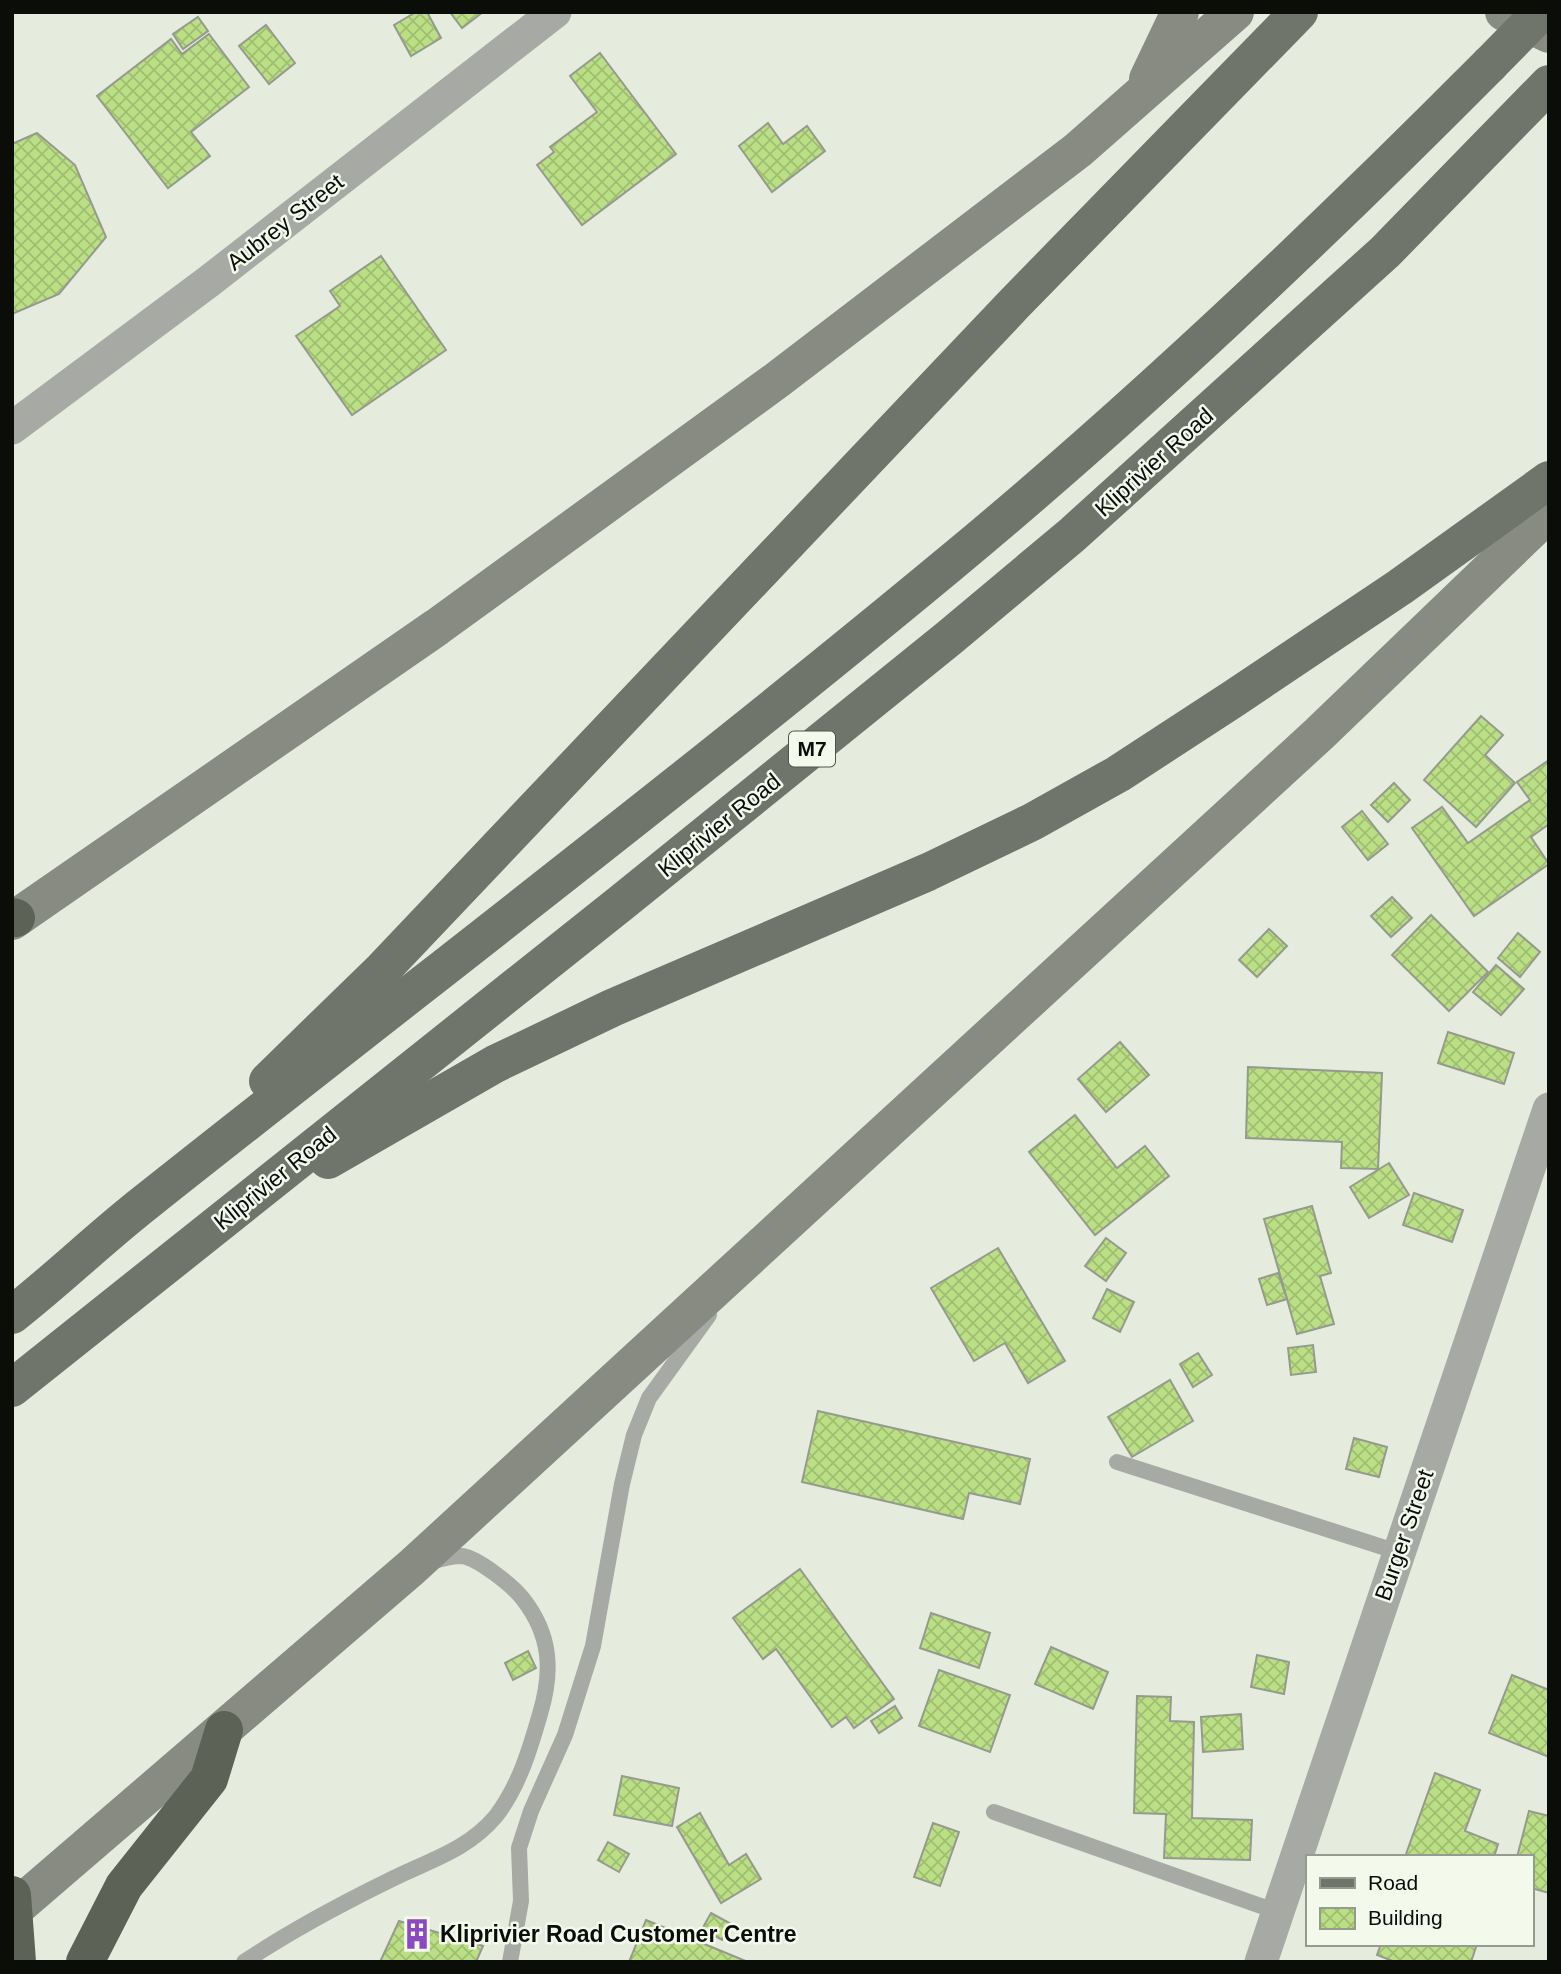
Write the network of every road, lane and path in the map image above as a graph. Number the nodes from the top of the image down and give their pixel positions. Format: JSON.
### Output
{"nodes":[{"id":1,"x":555,"y":12,"type":"edge"},
{"id":2,"x":1180,"y":12,"type":"edge"},
{"id":3,"x":1235,"y":12,"type":"edge"},
{"id":4,"x":1299,"y":12,"type":"edge"},
{"id":5,"x":1503,"y":12,"type":"edge"},
{"id":6,"x":1546,"y":26,"type":"edge"},
{"id":7,"x":1544,"y":89,"type":"edge"},
{"id":8,"x":1141,"y":94,"type":"junction"},
{"id":9,"x":12,"y":428,"type":"edge"},
{"id":10,"x":1549,"y":480,"type":"edge"},
{"id":11,"x":1549,"y":513,"type":"edge"},
{"id":12,"x":14,"y":919,"type":"edge"},
{"id":13,"x":1549,"y":1110,"type":"edge"},
{"id":14,"x":142,"y":1205,"type":"junction"},
{"id":15,"x":229,"y":1216,"type":"junction"},
{"id":16,"x":755,"y":1251,"type":"junction"},
{"id":17,"x":16,"y":1312,"type":"edge"},
{"id":18,"x":12,"y":1388,"type":"edge"},
{"id":19,"x":1117,"y":1462,"type":"dead end"},
{"id":20,"x":1398,"y":1552,"type":"junction"},
{"id":21,"x":412,"y":1567,"type":"junction"},
{"id":22,"x":224,"y":1730,"type":"junction"},
{"id":23,"x":994,"y":1812,"type":"dead end"},
{"id":24,"x":13,"y":1905,"type":"edge"},
{"id":25,"x":1278,"y":1912,"type":"junction"},
{"id":26,"x":17,"y":1962,"type":"edge"},
{"id":27,"x":85,"y":1962,"type":"edge"},
{"id":28,"x":244,"y":1962,"type":"edge"},
{"id":29,"x":510,"y":1962,"type":"edge"},
{"id":30,"x":1261,"y":1962,"type":"edge"}],
"edges":[{"from":1,"to":9,"type":"street","name":"Aubrey Street"},
{"from":2,"to":8,"type":"main road"},
{"from":3,"to":8,"type":"main road"},
{"from":4,"to":14,"type":"main road"},
{"from":5,"to":6,"type":"main road"},
{"from":6,"to":14,"type":"main road","number":"M7","bridge":true},
{"from":7,"to":15,"type":"main road","name":"Kliprivier Road","number":"M7"},
{"from":8,"to":12,"type":"main road"},
{"from":10,"to":15,"type":"main road"},
{"from":11,"to":16,"type":"main road"},
{"from":13,"to":20,"type":"street","name":"Burger Street"},
{"from":14,"to":17,"type":"main road","number":"M7"},
{"from":15,"to":18,"type":"main road","name":"Kliprivier Road","number":"M7"},
{"from":16,"to":21,"type":"main road"},
{"from":16,"to":29,"type":"lane"},
{"from":19,"to":20,"type":"lane"},
{"from":20,"to":25,"type":"street","name":"Burger Street"},
{"from":21,"to":22,"type":"main road"},
{"from":21,"to":28,"type":"lane"},
{"from":22,"to":24,"type":"main road"},
{"from":22,"to":27,"type":"highway"},
{"from":23,"to":25,"type":"lane"},
{"from":24,"to":26,"type":"highway"},
{"from":25,"to":30,"type":"street","name":"Burger Street"}]}
